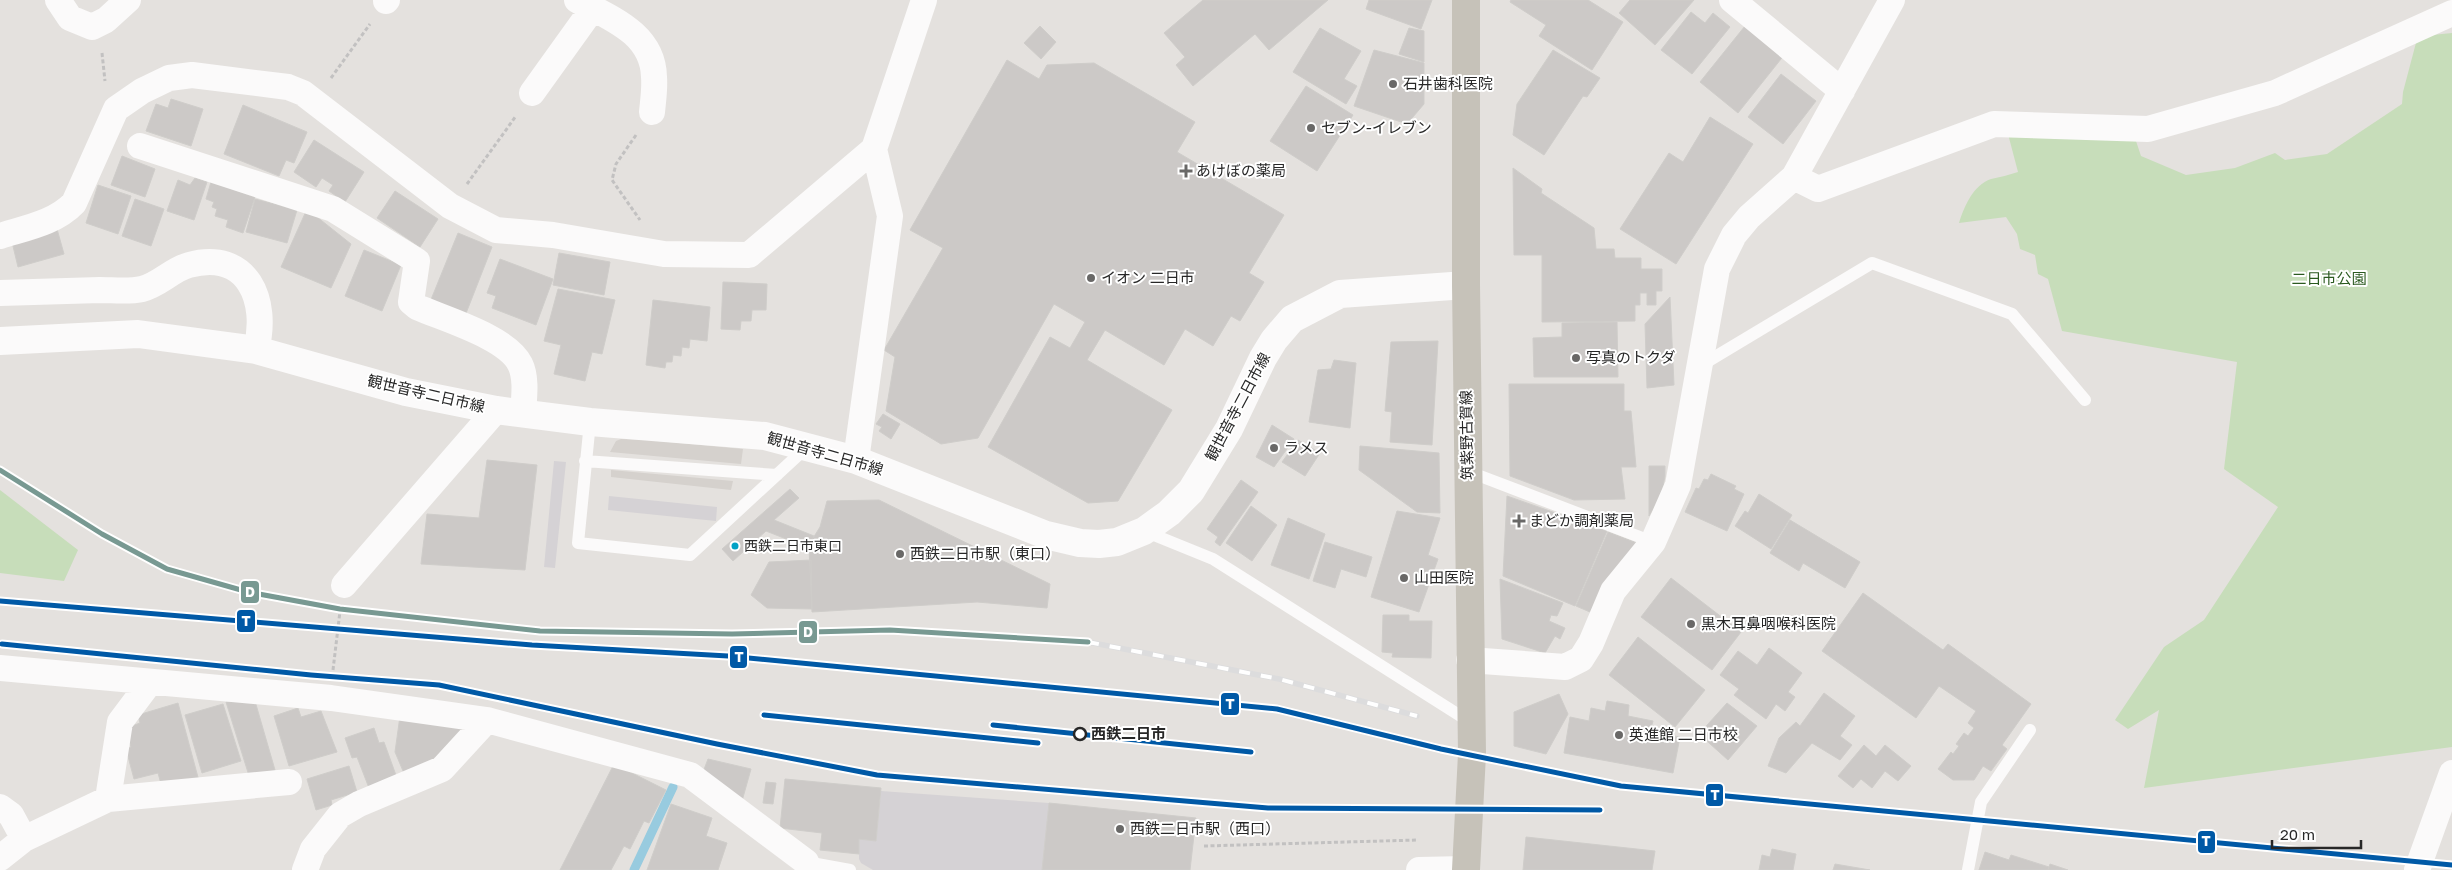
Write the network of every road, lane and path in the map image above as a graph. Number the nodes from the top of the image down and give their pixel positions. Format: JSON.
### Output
{"nodes":[{"id":1,"x":58,"y":0,"type":"edge"},
{"id":2,"x":128,"y":0,"type":"edge"},
{"id":3,"x":924,"y":0,"type":"edge"},
{"id":4,"x":1466,"y":0,"type":"edge"},
{"id":5,"x":1892,"y":0,"type":"edge"},
{"id":6,"x":387,"y":1,"type":"edge"},
{"id":7,"x":1737,"y":2,"type":"edge"},
{"id":8,"x":585,"y":4,"type":"edge"},
{"id":9,"x":2452,"y":13,"type":"edge"},
{"id":10,"x":83,"y":23,"type":"junction"},
{"id":11,"x":1842,"y":92,"type":"junction"},
{"id":12,"x":532,"y":93,"type":"joint"},
{"id":13,"x":315,"y":101,"type":"junction"},
{"id":14,"x":116,"y":109,"type":"junction"},
{"id":15,"x":652,"y":112,"type":"joint"},
{"id":16,"x":140,"y":146,"type":"dead end"},
{"id":17,"x":874,"y":149,"type":"junction"},
{"id":18,"x":1794,"y":177,"type":"junction"},
{"id":19,"x":450,"y":206,"type":"junction"},
{"id":20,"x":0,"y":236,"type":"edge"},
{"id":21,"x":664,"y":254,"type":"junction"},
{"id":22,"x":1466,"y":285,"type":"junction"},
{"id":23,"x":0,"y":293,"type":"edge"},
{"id":24,"x":0,"y":341,"type":"edge"},
{"id":25,"x":256,"y":350,"type":"junction"},
{"id":26,"x":1700,"y":366,"type":"junction"},
{"id":27,"x":2086,"y":400,"type":"dead end"},
{"id":28,"x":496,"y":410,"type":"junction"},
{"id":29,"x":523,"y":413,"type":"junction"},
{"id":30,"x":590,"y":422,"type":"junction"},
{"id":31,"x":808,"y":446,"type":"junction"},
{"id":32,"x":856,"y":460,"type":"junction"},
{"id":33,"x":585,"y":461,"type":"junction"},
{"id":34,"x":1468,"y":470,"type":"junction"},
{"id":35,"x":777,"y":475,"type":"junction"},
{"id":36,"x":1144,"y":531,"type":"junction"},
{"id":37,"x":1653,"y":542,"type":"junction"},
{"id":38,"x":344,"y":585,"type":"joint"},
{"id":39,"x":1469,"y":660,"type":"junction"},
{"id":40,"x":0,"y":668,"type":"edge"},
{"id":41,"x":150,"y":682,"type":"junction"},
{"id":42,"x":331,"y":698,"type":"junction"},
{"id":43,"x":487,"y":720,"type":"junction"},
{"id":44,"x":1470,"y":722,"type":"junction"},
{"id":45,"x":2030,"y":730,"type":"dead end"},
{"id":46,"x":2452,"y":773,"type":"edge"},
{"id":47,"x":289,"y":782,"type":"dead end"},
{"id":48,"x":108,"y":799,"type":"junction"},
{"id":49,"x":0,"y":807,"type":"edge"},
{"id":50,"x":24,"y":839,"type":"junction"},
{"id":51,"x":1419,"y":840,"type":"dead end"},
{"id":52,"x":1204,"y":846,"type":"dead end"},
{"id":53,"x":0,"y":858,"type":"edge"},
{"id":54,"x":806,"y":862,"type":"joint"},
{"id":55,"x":1466,"y":869,"type":"edge"},
{"id":56,"x":306,"y":870,"type":"edge"},
{"id":57,"x":850,"y":870,"type":"edge"},
{"id":58,"x":1420,"y":870,"type":"edge"},
{"id":59,"x":1968,"y":870,"type":"edge"},
{"id":60,"x":2417,"y":870,"type":"edge"}],
"edges":[{"from":1,"to":10,"type":"street"},
{"from":2,"to":10,"type":"street"},
{"from":3,"to":17,"type":"street"},
{"from":4,"to":22,"type":"main road","name":"筑紫野古賀線"},
{"from":5,"to":11,"type":"street"},
{"from":6,"to":13,"type":"path"},
{"from":7,"to":11,"type":"street"},
{"from":8,"to":12,"type":"street"},
{"from":8,"to":15,"type":"street"},
{"from":9,"to":18,"type":"street"},
{"from":10,"to":14,"type":"path"},
{"from":11,"to":18,"type":"street"},
{"from":12,"to":19,"type":"path"},
{"from":13,"to":14,"type":"street"},
{"from":13,"to":19,"type":"street"},
{"from":14,"to":20,"type":"street"},
{"from":15,"to":21,"type":"path"},
{"from":16,"to":29,"type":"street"},
{"from":17,"to":21,"type":"street"},
{"from":17,"to":32,"type":"street"},
{"from":18,"to":26,"type":"street"},
{"from":19,"to":21,"type":"street"},
{"from":22,"to":34,"type":"main road","name":"筑紫野古賀線"},
{"from":22,"to":36,"type":"main road","name":"観世音寺二日市線"},
{"from":23,"to":25,"type":"street"},
{"from":24,"to":25,"type":"main road","name":"観世音寺二日市線"},
{"from":25,"to":28,"type":"main road","name":"観世音寺二日市線"},
{"from":26,"to":27,"type":"lane"},
{"from":26,"to":37,"type":"street"},
{"from":28,"to":29,"type":"main road","name":"観世音寺二日市線"},
{"from":28,"to":38,"type":"street"},
{"from":29,"to":30,"type":"main road","name":"観世音寺二日市線"},
{"from":30,"to":31,"type":"main road","name":"観世音寺二日市線"},
{"from":30,"to":33,"type":"lane"},
{"from":31,"to":32,"type":"main road","name":"観世音寺二日市線"},
{"from":31,"to":35,"type":"lane"},
{"from":32,"to":36,"type":"main road","name":"観世音寺二日市線"},
{"from":33,"to":35,"type":"lane"},
{"from":33,"to":35,"type":"lane"},
{"from":34,"to":37,"type":"lane"},
{"from":34,"to":39,"type":"main road","name":"筑紫野古賀線"},
{"from":36,"to":44,"type":"lane"},
{"from":37,"to":39,"type":"street"},
{"from":38,"to":42,"type":"path"},
{"from":39,"to":44,"type":"main road","name":"筑紫野古賀線"},
{"from":40,"to":41,"type":"street"},
{"from":41,"to":42,"type":"street"},
{"from":41,"to":48,"type":"street"},
{"from":42,"to":43,"type":"street"},
{"from":43,"to":54,"type":"street"},
{"from":43,"to":56,"type":"street"},
{"from":44,"to":55,"type":"main road","name":"筑紫野古賀線"},
{"from":45,"to":59,"type":"lane"},
{"from":46,"to":60,"type":"street"},
{"from":47,"to":48,"type":"street"},
{"from":48,"to":50,"type":"street"},
{"from":49,"to":50,"type":"street"},
{"from":50,"to":53,"type":"street"},
{"from":51,"to":52,"type":"path"},
{"from":54,"to":57,"type":"lane"},
{"from":55,"to":58,"type":"street"}]}
